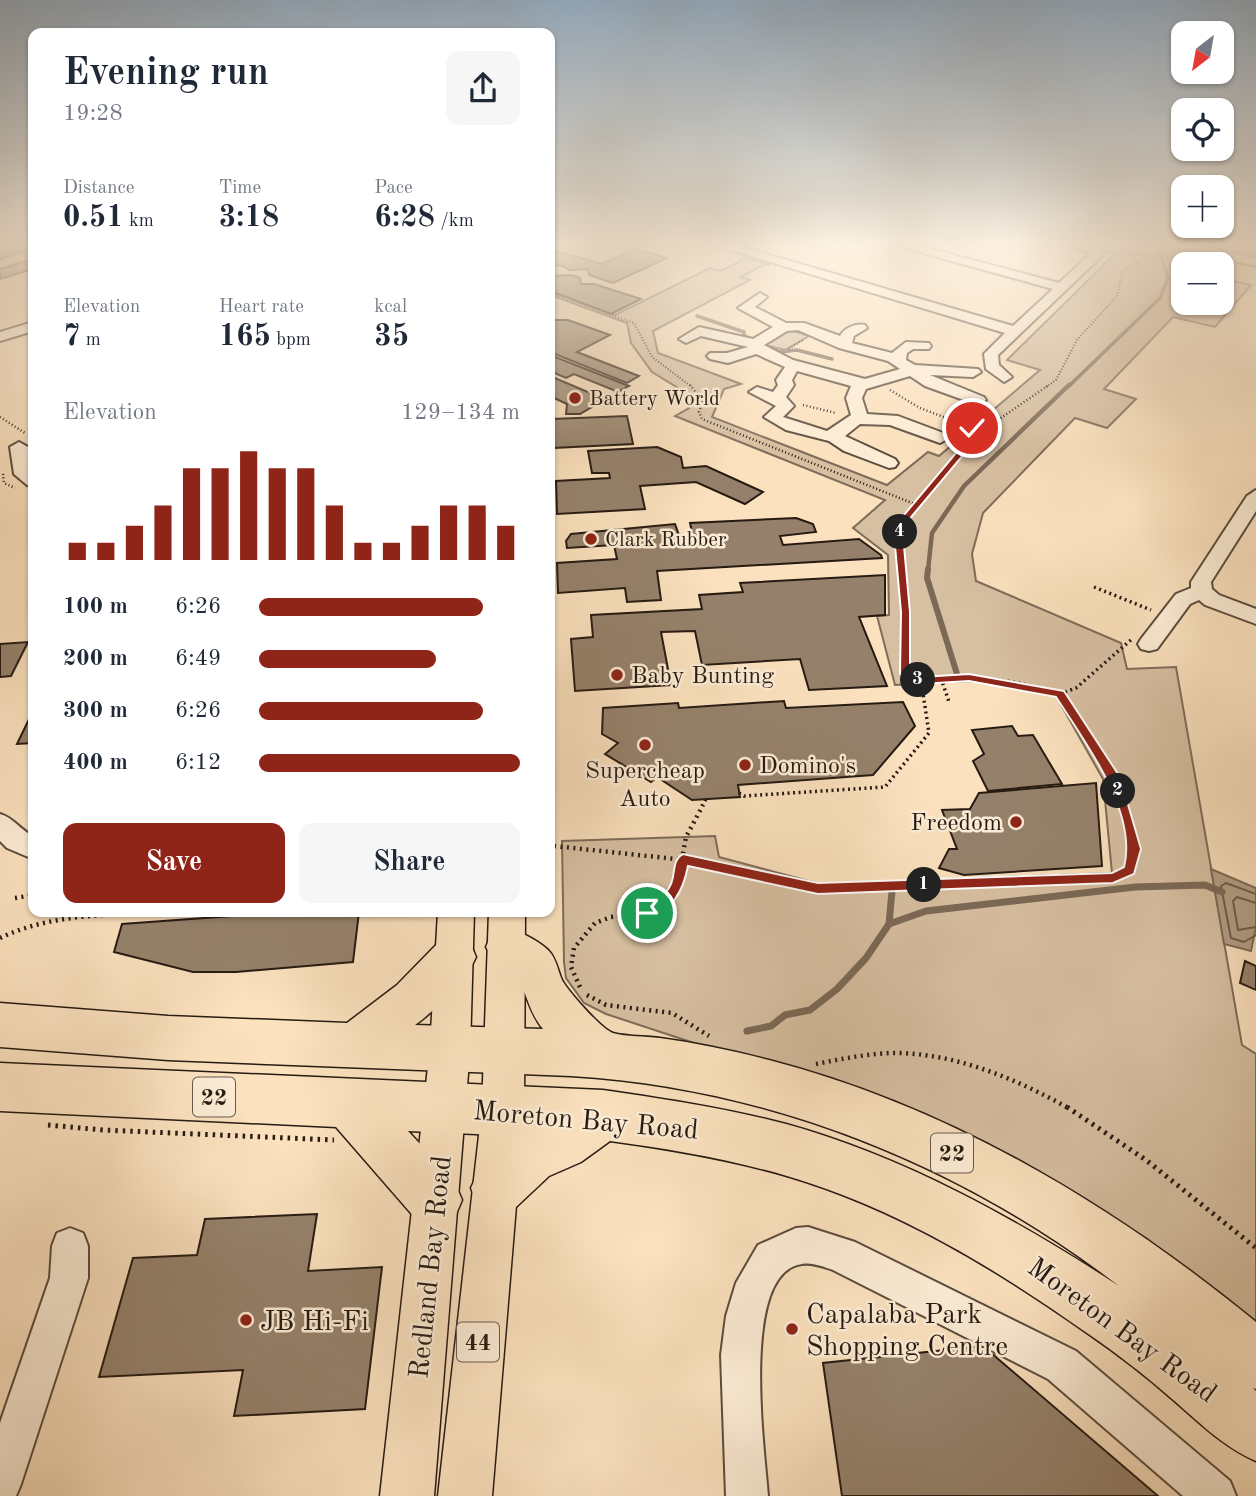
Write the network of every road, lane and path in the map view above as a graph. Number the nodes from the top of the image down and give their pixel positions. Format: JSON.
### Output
{"nodes":[{"id":1,"x":602,"y":312,"type":"edge"},
{"id":2,"x":754,"y":312,"type":"edge"},
{"id":3,"x":806,"y":312,"type":"dead end"},
{"id":4,"x":948,"y":312,"type":"edge"},
{"id":5,"x":1034,"y":312,"type":"edge"},
{"id":6,"x":1103,"y":312,"type":"edge"},
{"id":7,"x":788,"y":326,"type":"junction"},
{"id":8,"x":28,"y":328,"type":"edge"},
{"id":9,"x":1014,"y":331,"type":"junction"},
{"id":10,"x":0,"y":337,"type":"edge"},
{"id":11,"x":686,"y":340,"type":"dead end"},
{"id":12,"x":924,"y":346,"type":"dead end"},
{"id":13,"x":756,"y":347,"type":"junction"},
{"id":14,"x":715,"y":356,"type":"dead end"},
{"id":15,"x":899,"y":356,"type":"junction"},
{"id":16,"x":793,"y":366,"type":"junction"},
{"id":17,"x":914,"y":370,"type":"junction"},
{"id":18,"x":973,"y":372,"type":"dead end"},
{"id":19,"x":1004,"y":377,"type":"dead end"},
{"id":20,"x":869,"y":383,"type":"junction"},
{"id":21,"x":757,"y":392,"type":"dead end"},
{"id":22,"x":777,"y":398,"type":"junction"},
{"id":23,"x":978,"y":400,"type":"dead end"},
{"id":24,"x":0,"y":417,"type":"edge"},
{"id":25,"x":857,"y":419,"type":"junction"},
{"id":26,"x":0,"y":434,"type":"edge"},
{"id":27,"x":976,"y":435,"type":"junction"},
{"id":28,"x":832,"y":436,"type":"junction"},
{"id":29,"x":940,"y":438,"type":"dead end"},
{"id":30,"x":28,"y":445,"type":"edge"},
{"id":31,"x":890,"y":463,"type":"dead end"},
{"id":32,"x":28,"y":478,"type":"edge"},
{"id":33,"x":1256,"y":496,"type":"edge"},
{"id":34,"x":917,"y":505,"type":"junction"},
{"id":35,"x":1094,"y":587,"type":"dead end"},
{"id":36,"x":1202,"y":591,"type":"junction"},
{"id":37,"x":1153,"y":611,"type":"dead end"},
{"id":38,"x":1256,"y":617,"type":"edge"},
{"id":39,"x":1142,"y":639,"type":"joint"},
{"id":40,"x":941,"y":678,"type":"junction"},
{"id":41,"x":921,"y":680,"type":"junction"},
{"id":42,"x":1060,"y":694,"type":"junction"},
{"id":43,"x":950,"y":702,"type":"dead end"},
{"id":44,"x":739,"y":793,"type":"dead end"},
{"id":45,"x":706,"y":799,"type":"dead end"},
{"id":46,"x":0,"y":824,"type":"edge"},
{"id":47,"x":28,"y":846,"type":"edge"},
{"id":48,"x":555,"y":846,"type":"edge"},
{"id":49,"x":683,"y":859,"type":"junction"},
{"id":50,"x":28,"y":896,"type":"edge"},
{"id":51,"x":15,"y":898,"type":"dead end"},
{"id":52,"x":107,"y":917,"type":"edge"},
{"id":53,"x":456,"y":917,"type":"edge"},
{"id":54,"x":508,"y":930,"type":"edge"},
{"id":55,"x":0,"y":938,"type":"edge"},
{"id":56,"x":454,"y":957,"type":"junction"},
{"id":57,"x":0,"y":1025,"type":"edge"},
{"id":58,"x":714,"y":1040,"type":"dead end"},
{"id":59,"x":358,"y":1044,"type":"junction"},
{"id":60,"x":450,"y":1049,"type":"junction"},
{"id":61,"x":505,"y":1051,"type":"junction"},
{"id":62,"x":600,"y":1055,"type":"junction"},
{"id":63,"x":810,"y":1065,"type":"dead end"},
{"id":64,"x":0,"y":1087,"type":"edge"},
{"id":65,"x":445,"y":1106,"type":"junction"},
{"id":66,"x":503,"y":1109,"type":"junction"},
{"id":67,"x":603,"y":1115,"type":"junction"},
{"id":68,"x":343,"y":1122,"type":"junction"},
{"id":69,"x":38,"y":1124,"type":"dead end"},
{"id":70,"x":497,"y":1188,"type":"junction"},
{"id":71,"x":435,"y":1200,"type":"junction"},
{"id":72,"x":70,"y":1246,"type":"dead end"},
{"id":73,"x":1256,"y":1248,"type":"edge"},
{"id":74,"x":1256,"y":1360,"type":"edge"},
{"id":75,"x":1256,"y":1430,"type":"edge"},
{"id":76,"x":0,"y":1483,"type":"edge"},
{"id":77,"x":407,"y":1496,"type":"edge"},
{"id":78,"x":465,"y":1496,"type":"edge"},
{"id":79,"x":747,"y":1496,"type":"edge"},
{"id":80,"x":1215,"y":1496,"type":"edge"}],
"edges":[{"from":1,"to":34,"type":"path"},
{"from":2,"to":7,"type":"street"},
{"from":3,"to":7,"type":"street"},
{"from":4,"to":9,"type":"street"},
{"from":5,"to":9,"type":"street"},
{"from":6,"to":27,"type":"path"},
{"from":7,"to":13,"type":"street"},
{"from":7,"to":15,"type":"street"},
{"from":8,"to":10,"type":"street"},
{"from":9,"to":19,"type":"street"},
{"from":11,"to":13,"type":"street"},
{"from":12,"to":15,"type":"street"},
{"from":13,"to":14,"type":"street"},
{"from":13,"to":16,"type":"street"},
{"from":15,"to":17,"type":"street"},
{"from":16,"to":20,"type":"street"},
{"from":16,"to":22,"type":"street"},
{"from":17,"to":18,"type":"street"},
{"from":17,"to":20,"type":"street"},
{"from":17,"to":23,"type":"street"},
{"from":20,"to":25,"type":"street"},
{"from":20,"to":27,"type":"path"},
{"from":21,"to":22,"type":"street"},
{"from":22,"to":28,"type":"street"},
{"from":24,"to":30,"type":"path"},
{"from":25,"to":28,"type":"street"},
{"from":25,"to":29,"type":"street"},
{"from":26,"to":30,"type":"street"},
{"from":27,"to":34,"type":"path"},
{"from":28,"to":31,"type":"street"},
{"from":30,"to":32,"type":"street"},
{"from":33,"to":36,"type":"street"},
{"from":34,"to":41,"type":"path"},
{"from":35,"to":37,"type":"path"},
{"from":36,"to":38,"type":"street"},
{"from":36,"to":39,"type":"street"},
{"from":39,"to":42,"type":"path"},
{"from":40,"to":41,"type":"path"},
{"from":40,"to":42,"type":"path"},
{"from":40,"to":43,"type":"path"},
{"from":41,"to":44,"type":"path"},
{"from":42,"to":49,"type":"path"},
{"from":45,"to":49,"type":"path"},
{"from":46,"to":47,"type":"street"},
{"from":48,"to":49,"type":"path"},
{"from":49,"to":58,"type":"path"},
{"from":50,"to":51,"type":"path"},
{"from":52,"to":55,"type":"path"},
{"from":53,"to":56,"type":"main road","name":"Redland Bay Road","number":"44"},
{"from":54,"to":61,"type":"main road","number":"44"},
{"from":54,"to":62,"type":"highway"},
{"from":56,"to":59,"type":"highway"},
{"from":56,"to":60,"type":"main road","name":"Redland Bay Road","number":"44"},
{"from":57,"to":59,"type":"highway","number":"22"},
{"from":59,"to":60,"type":"highway","number":"22"},
{"from":60,"to":61,"type":"highway","number":"22"},
{"from":60,"to":65,"type":"main road","name":"Redland Bay Road","number":"44"},
{"from":61,"to":62,"type":"highway","number":"22"},
{"from":61,"to":66,"type":"main road","number":"44"},
{"from":62,"to":74,"type":"highway","number":"22"},
{"from":63,"to":73,"type":"path"},
{"from":64,"to":68,"type":"highway","name":"Moreton Bay Road","number":"22"},
{"from":65,"to":66,"type":"highway","name":"Moreton Bay Road","number":"22"},
{"from":65,"to":68,"type":"highway","name":"Moreton Bay Road","number":"22"},
{"from":65,"to":71,"type":"main road","name":"Redland Bay Road","number":"44"},
{"from":66,"to":67,"type":"highway","name":"Moreton Bay Road","number":"22"},
{"from":66,"to":70,"type":"main road","number":"44"},
{"from":67,"to":70,"type":"highway"},
{"from":67,"to":75,"type":"highway","name":"Moreton Bay Road","number":"22"},
{"from":68,"to":69,"type":"path"},
{"from":68,"to":71,"type":"highway"},
{"from":70,"to":78,"type":"main road","number":"44"},
{"from":71,"to":77,"type":"main road","name":"Redland Bay Road","number":"44"},
{"from":72,"to":76,"type":"street"},
{"from":79,"to":80,"type":"street"}]}
